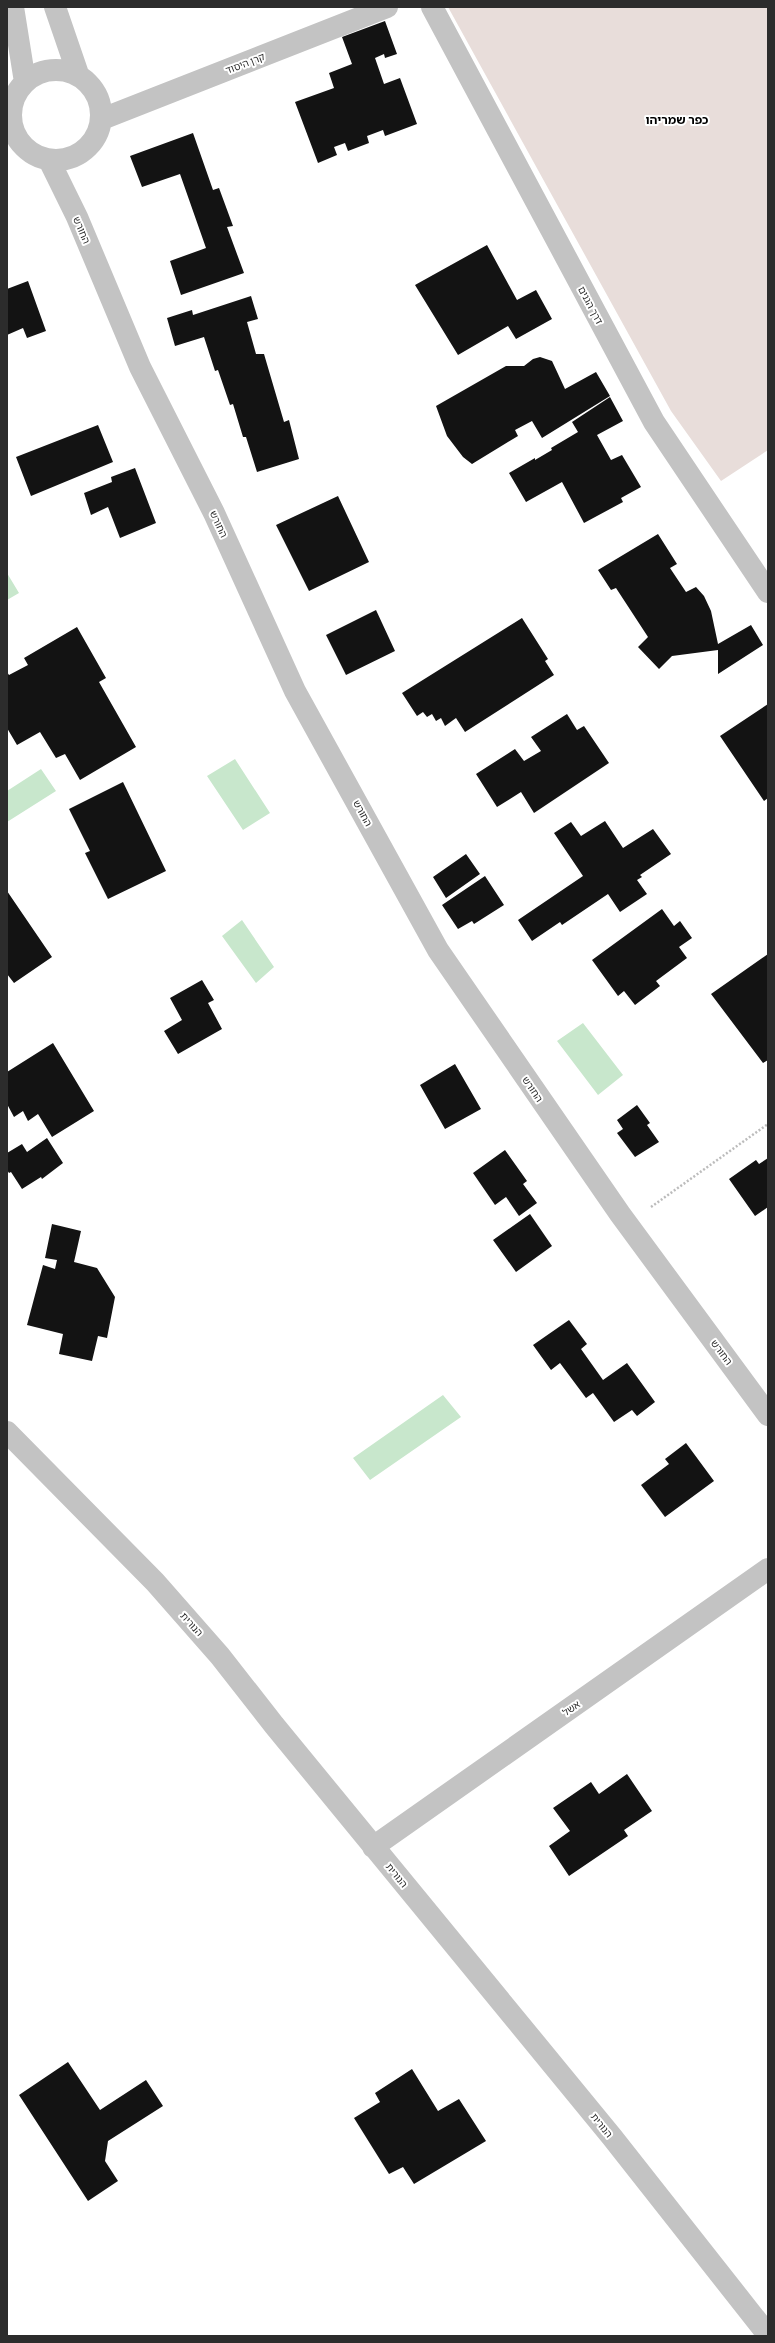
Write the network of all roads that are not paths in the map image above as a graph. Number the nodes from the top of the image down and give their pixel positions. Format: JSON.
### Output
{"nodes":[{"id":1,"x":13,"y":7,"type":"edge"},
{"id":2,"x":55,"y":7,"type":"edge"},
{"id":3,"x":387,"y":7,"type":"edge"},
{"id":4,"x":432,"y":7,"type":"edge"},
{"id":5,"x":78,"y":74,"type":"junction"},
{"id":6,"x":25,"y":82,"type":"junction"},
{"id":7,"x":9,"y":105,"type":"edge"},
{"id":8,"x":102,"y":119,"type":"junction"},
{"id":9,"x":49,"y":160,"type":"junction"},
{"id":10,"x":768,"y":592,"type":"edge"},
{"id":11,"x":768,"y":1415,"type":"edge"},
{"id":12,"x":7,"y":1432,"type":"edge"},
{"id":13,"x":768,"y":1569,"type":"edge"},
{"id":14,"x":373,"y":1846,"type":"junction"},
{"id":15,"x":768,"y":2335,"type":"edge"}],
"edges":[{"from":1,"to":6,"type":"street"},
{"from":2,"to":5,"type":"street"},
{"from":3,"to":8,"type":"street","name":"קרן היסוד"},
{"from":4,"to":10,"type":"street","name":"דרך הגנים"},
{"from":5,"to":6,"type":"street"},
{"from":5,"to":8,"type":"street"},
{"from":6,"to":7,"type":"street"},
{"from":7,"to":9,"type":"street"},
{"from":8,"to":9,"type":"street"},
{"from":9,"to":11,"type":"street","name":"החורש"},
{"from":12,"to":14,"type":"street","name":"הנורית"},
{"from":13,"to":14,"type":"street","name":"אשל"},
{"from":14,"to":15,"type":"street","name":"הנורית"}]}
